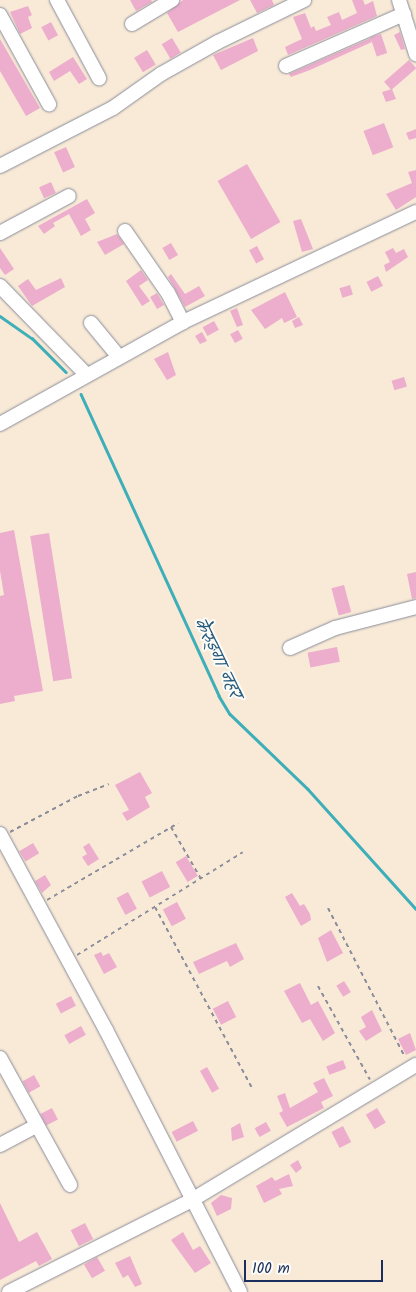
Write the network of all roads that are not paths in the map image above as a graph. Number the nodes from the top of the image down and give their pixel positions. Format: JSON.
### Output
{"nodes":[{"id":1,"x":57,"y":0,"type":"edge"},
{"id":2,"x":172,"y":0,"type":"edge"},
{"id":3,"x":304,"y":0,"type":"edge"},
{"id":4,"x":399,"y":0,"type":"edge"},
{"id":5,"x":404,"y":14,"type":"junction"},
{"id":6,"x":0,"y":15,"type":"edge"},
{"id":7,"x":132,"y":24,"type":"dead end"},
{"id":8,"x":416,"y":54,"type":"edge"},
{"id":9,"x":286,"y":66,"type":"dead end"},
{"id":10,"x":99,"y":78,"type":"dead end"},
{"id":11,"x":49,"y":104,"type":"dead end"},
{"id":12,"x":0,"y":166,"type":"edge"},
{"id":13,"x":69,"y":196,"type":"dead end"},
{"id":14,"x":416,"y":212,"type":"edge"},
{"id":15,"x":125,"y":231,"type":"dead end"},
{"id":16,"x":0,"y":233,"type":"edge"},
{"id":17,"x":0,"y":286,"type":"edge"},
{"id":18,"x":182,"y":322,"type":"junction"},
{"id":19,"x":91,"y":323,"type":"dead end"},
{"id":20,"x":119,"y":358,"type":"junction"},
{"id":21,"x":86,"y":374,"type":"junction"},
{"id":22,"x":0,"y":424,"type":"edge"},
{"id":23,"x":416,"y":607,"type":"edge"},
{"id":24,"x":290,"y":648,"type":"dead end"},
{"id":25,"x":1,"y":835,"type":"edge"},
{"id":26,"x":0,"y":1058,"type":"edge"},
{"id":27,"x":413,"y":1066,"type":"edge"},
{"id":28,"x":36,"y":1126,"type":"junction"},
{"id":29,"x":0,"y":1145,"type":"edge"},
{"id":30,"x":70,"y":1185,"type":"dead end"},
{"id":31,"x":192,"y":1200,"type":"junction"},
{"id":32,"x":9,"y":1292,"type":"edge"},
{"id":33,"x":240,"y":1292,"type":"edge"}],
"edges":[{"from":1,"to":10,"type":"street"},
{"from":2,"to":7,"type":"street"},
{"from":3,"to":12,"type":"street"},
{"from":4,"to":5,"type":"street"},
{"from":5,"to":8,"type":"street"},
{"from":5,"to":9,"type":"street"},
{"from":6,"to":11,"type":"street"},
{"from":13,"to":16,"type":"street"},
{"from":14,"to":18,"type":"street"},
{"from":15,"to":18,"type":"street"},
{"from":17,"to":21,"type":"street"},
{"from":18,"to":20,"type":"street"},
{"from":19,"to":20,"type":"street"},
{"from":20,"to":21,"type":"street"},
{"from":21,"to":22,"type":"street"},
{"from":23,"to":24,"type":"street"},
{"from":25,"to":31,"type":"street"},
{"from":26,"to":28,"type":"street"},
{"from":27,"to":31,"type":"street"},
{"from":28,"to":29,"type":"street"},
{"from":28,"to":30,"type":"street"},
{"from":31,"to":32,"type":"street"},
{"from":31,"to":33,"type":"street"}]}
